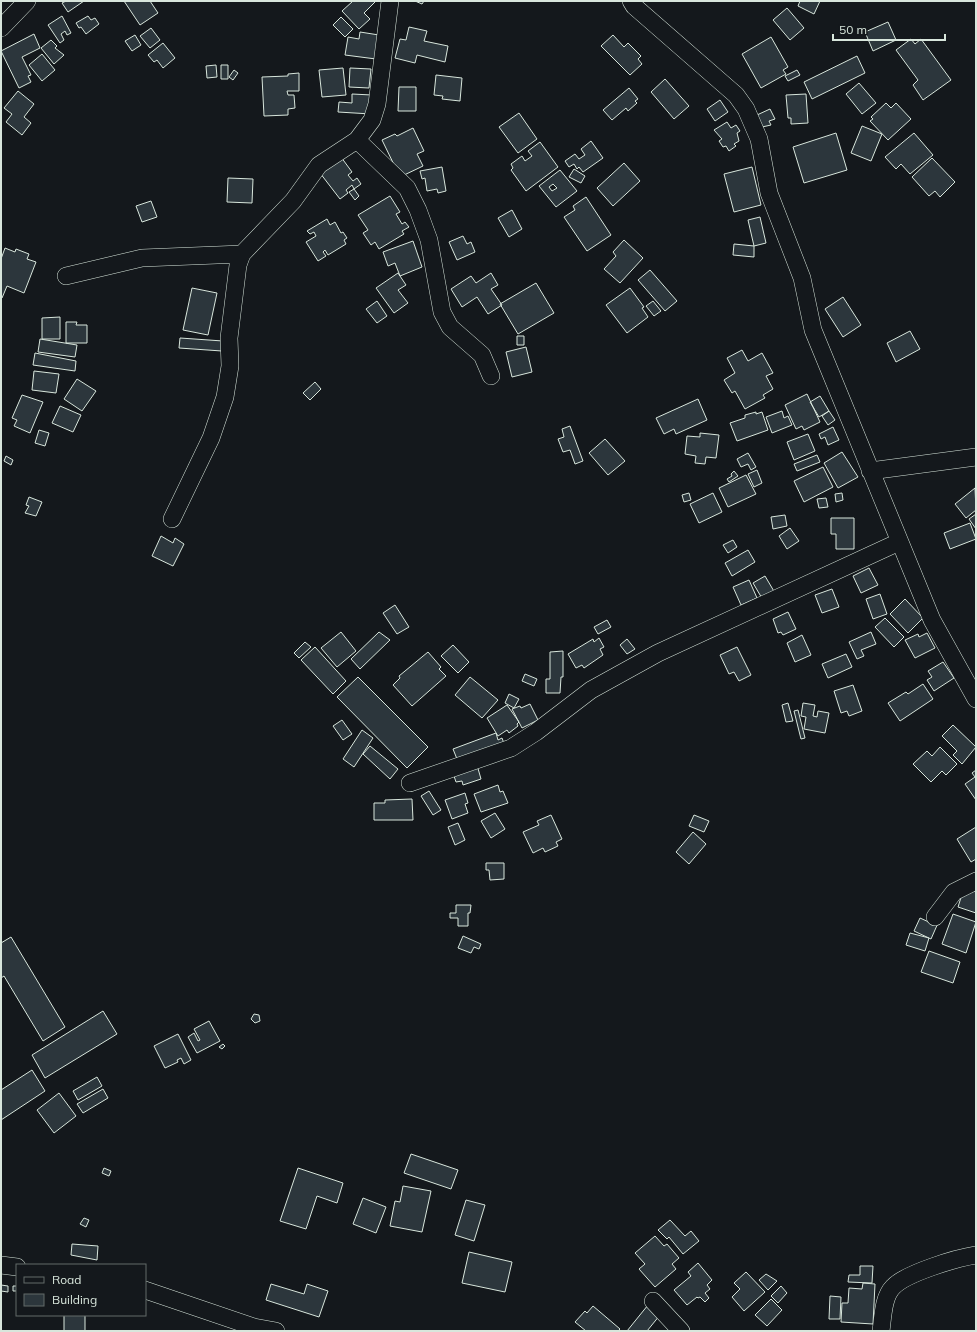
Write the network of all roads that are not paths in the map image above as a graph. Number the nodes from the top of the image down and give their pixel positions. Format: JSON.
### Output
{"nodes":[{"id":1,"x":27,"y":1,"type":"edge"},
{"id":2,"x":390,"y":1,"type":"edge"},
{"id":3,"x":631,"y":1,"type":"edge"},
{"id":4,"x":1,"y":28,"type":"edge"},
{"id":5,"x":357,"y":140,"type":"junction"},
{"id":6,"x":242,"y":254,"type":"junction"},
{"id":7,"x":66,"y":276,"type":"dead end"},
{"id":8,"x":491,"y":376,"type":"dead end"},
{"id":9,"x":976,"y":456,"type":"edge"},
{"id":10,"x":870,"y":470,"type":"junction"},
{"id":11,"x":172,"y":519,"type":"dead end"},
{"id":12,"x":899,"y":542,"type":"junction"},
{"id":13,"x":976,"y":699,"type":"edge"},
{"id":14,"x":410,"y":783,"type":"dead end"},
{"id":15,"x":976,"y":881,"type":"edge"},
{"id":16,"x":935,"y":917,"type":"dead end"},
{"id":17,"x":976,"y":1255,"type":"edge"},
{"id":18,"x":1,"y":1265,"type":"edge"},
{"id":19,"x":16,"y":1267,"type":"edge"},
{"id":20,"x":146,"y":1290,"type":"edge"},
{"id":21,"x":653,"y":1301,"type":"dead end"},
{"id":22,"x":276,"y":1331,"type":"edge"},
{"id":23,"x":681,"y":1331,"type":"edge"},
{"id":24,"x":881,"y":1331,"type":"edge"}],
"edges":[{"from":1,"to":4,"type":"street"},
{"from":2,"to":5,"type":"street"},
{"from":3,"to":10,"type":"street"},
{"from":5,"to":6,"type":"street"},
{"from":5,"to":8,"type":"street"},
{"from":6,"to":7,"type":"street"},
{"from":6,"to":11,"type":"street"},
{"from":9,"to":10,"type":"street"},
{"from":10,"to":12,"type":"street"},
{"from":12,"to":13,"type":"street"},
{"from":12,"to":14,"type":"street"},
{"from":15,"to":16,"type":"street"},
{"from":17,"to":24,"type":"street"},
{"from":18,"to":19,"type":"street"},
{"from":20,"to":22,"type":"street"},
{"from":21,"to":23,"type":"street"}]}
